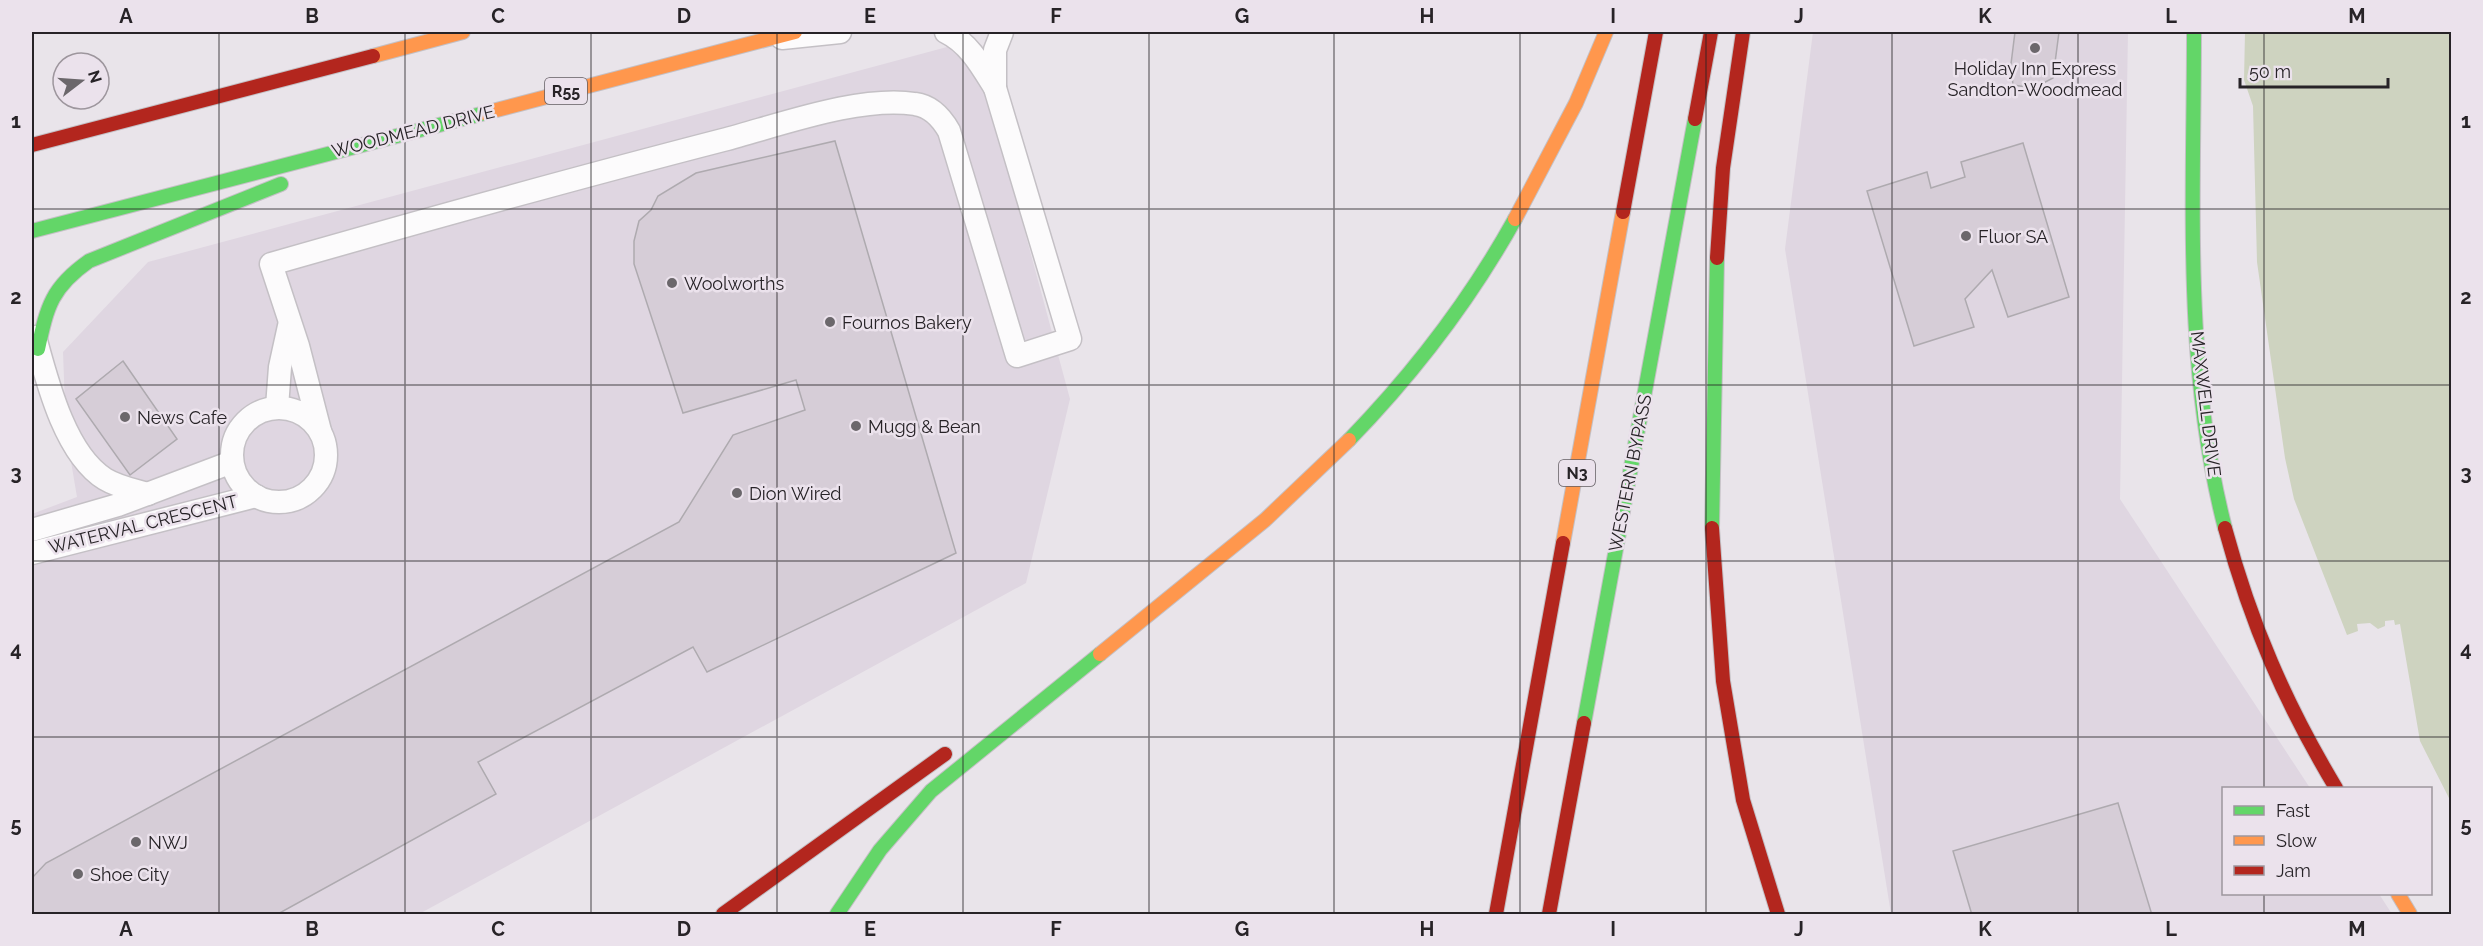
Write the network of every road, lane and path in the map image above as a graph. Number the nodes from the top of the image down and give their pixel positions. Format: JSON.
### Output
{"nodes":[{"id":1,"x":463,"y":32,"type":"edge"},
{"id":2,"x":795,"y":32,"type":"edge"},
{"id":3,"x":840,"y":32,"type":"edge"},
{"id":4,"x":946,"y":32,"type":"edge"},
{"id":5,"x":1002,"y":32,"type":"edge"},
{"id":6,"x":1606,"y":32,"type":"edge"},
{"id":7,"x":1656,"y":32,"type":"edge"},
{"id":8,"x":1711,"y":32,"type":"edge"},
{"id":9,"x":1743,"y":32,"type":"edge"},
{"id":10,"x":2194,"y":32,"type":"edge"},
{"id":11,"x":760,"y":41,"type":"junction"},
{"id":12,"x":995,"y":88,"type":"junction"},
{"id":13,"x":429,"y":127,"type":"junction"},
{"id":14,"x":32,"y":145,"type":"edge"},
{"id":15,"x":32,"y":231,"type":"edge"},
{"id":16,"x":32,"y":323,"type":"edge"},
{"id":17,"x":289,"y":326,"type":"junction"},
{"id":18,"x":38,"y":349,"type":"junction"},
{"id":19,"x":277,"y":407,"type":"junction"},
{"id":20,"x":320,"y":430,"type":"junction"},
{"id":21,"x":232,"y":462,"type":"junction"},
{"id":22,"x":148,"y":494,"type":"junction"},
{"id":23,"x":255,"y":496,"type":"junction"},
{"id":24,"x":1264,"y":521,"type":"junction"},
{"id":25,"x":34,"y":527,"type":"edge"},
{"id":26,"x":64,"y":544,"type":"junction"},
{"id":27,"x":32,"y":553,"type":"edge"},
{"id":28,"x":1034,"y":689,"type":"dead end"},
{"id":29,"x":1587,"y":700,"type":"junction"},
{"id":30,"x":957,"y":745,"type":"dead end"},
{"id":31,"x":2335,"y":787,"type":"edge"},
{"id":32,"x":2399,"y":895,"type":"edge"},
{"id":33,"x":2410,"y":914,"type":"edge"},
{"id":34,"x":723,"y":915,"type":"edge"},
{"id":35,"x":837,"y":915,"type":"edge"},
{"id":36,"x":1496,"y":915,"type":"edge"},
{"id":37,"x":1549,"y":915,"type":"edge"},
{"id":38,"x":1562,"y":915,"type":"edge"},
{"id":39,"x":1778,"y":915,"type":"edge"}],
"edges":[{"from":1,"to":14,"type":"main road"},
{"from":2,"to":11,"type":"main road","name":"WOODMEAD DRIVE","number":"R55"},
{"from":3,"to":11,"type":"street"},
{"from":4,"to":12,"type":"street"},
{"from":5,"to":12,"type":"street"},
{"from":6,"to":24,"type":"main road"},
{"from":7,"to":36,"type":"main road","number":"N3"},
{"from":8,"to":29,"type":"main road","name":"WESTERN BYPASS"},
{"from":9,"to":39,"type":"main road"},
{"from":10,"to":31,"type":"main road","name":"MAXWELL DRIVE"},
{"from":11,"to":13,"type":"main road","name":"WOODMEAD DRIVE","number":"R55"},
{"from":12,"to":17,"type":"street"},
{"from":13,"to":15,"type":"main road","name":"WOODMEAD DRIVE","number":"R55"},
{"from":13,"to":18,"type":"main road"},
{"from":16,"to":18,"type":"street","name":"WATERVAL CRESCENT"},
{"from":17,"to":19,"type":"street"},
{"from":17,"to":20,"type":"street"},
{"from":18,"to":22,"type":"street","name":"WATERVAL CRESCENT"},
{"from":19,"to":20,"type":"street"},
{"from":19,"to":21,"type":"street"},
{"from":20,"to":23,"type":"street"},
{"from":21,"to":22,"type":"street","name":"WATERVAL CRESCENT"},
{"from":21,"to":23,"type":"street"},
{"from":22,"to":25,"type":"street","name":"WATERVAL CRESCENT"},
{"from":23,"to":26,"type":"street","name":"WATERVAL CRESCENT"},
{"from":24,"to":28,"type":"main road"},
{"from":24,"to":35,"type":"main road"},
{"from":25,"to":26,"type":"street"},
{"from":26,"to":27,"type":"street","name":"WATERVAL CRESCENT"},
{"from":29,"to":37,"type":"main road","name":"WESTERN BYPASS"},
{"from":29,"to":38,"type":"main road"},
{"from":30,"to":34,"type":"main road"},
{"from":32,"to":33,"type":"main road"}]}
